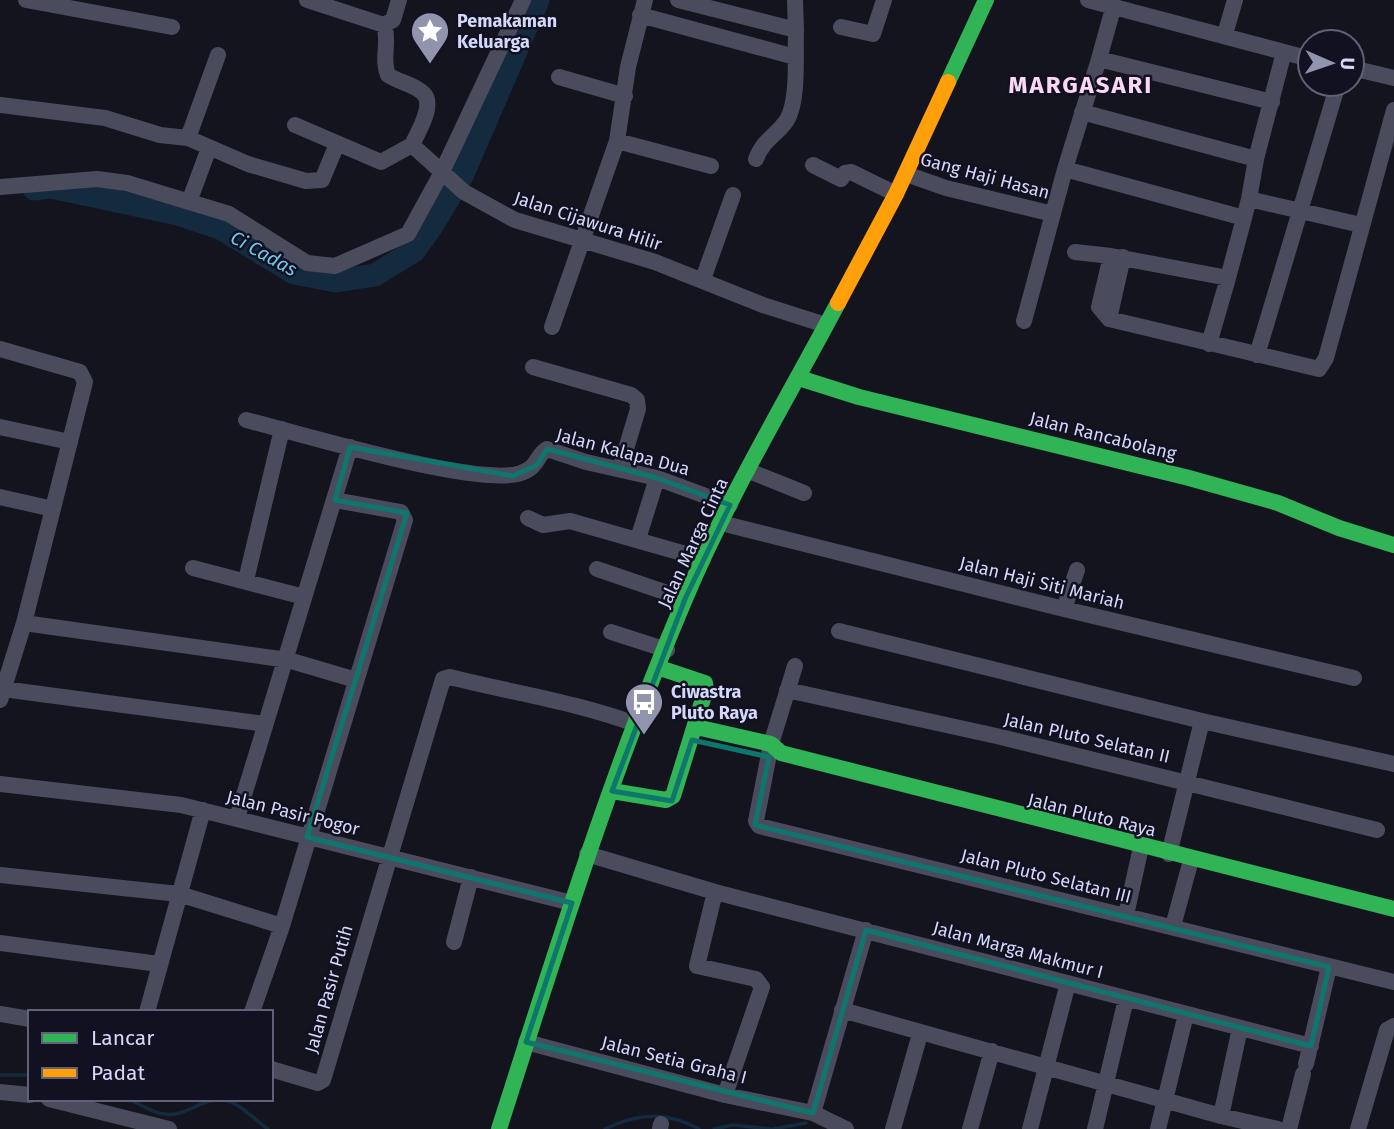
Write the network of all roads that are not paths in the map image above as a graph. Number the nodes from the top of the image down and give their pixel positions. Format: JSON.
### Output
{"nodes":[{"id":1,"x":26,"y":0,"type":"edge"},
{"id":2,"x":307,"y":0,"type":"edge"},
{"id":3,"x":399,"y":0,"type":"edge"},
{"id":4,"x":523,"y":0,"type":"edge"},
{"id":5,"x":678,"y":0,"type":"edge"},
{"id":6,"x":795,"y":0,"type":"edge"},
{"id":7,"x":884,"y":0,"type":"edge"},
{"id":8,"x":986,"y":0,"type":"edge"},
{"id":9,"x":1088,"y":0,"type":"edge"},
{"id":10,"x":1235,"y":0,"type":"edge"},
{"id":11,"x":1114,"y":5,"type":"junction"},
{"id":12,"x":104,"y":7,"type":"edge"},
{"id":13,"x":642,"y":8,"type":"edge"},
{"id":14,"x":384,"y":25,"type":"junction"},
{"id":15,"x":172,"y":27,"type":"dead end"},
{"id":16,"x":841,"y":27,"type":"dead end"},
{"id":17,"x":796,"y":30,"type":"junction"},
{"id":18,"x":1225,"y":34,"type":"junction"},
{"id":19,"x":1284,"y":52,"type":"junction"},
{"id":20,"x":218,"y":55,"type":"dead end"},
{"id":21,"x":1296,"y":55,"type":"edge"},
{"id":22,"x":795,"y":57,"type":"junction"},
{"id":23,"x":1099,"y":59,"type":"junction"},
{"id":24,"x":1366,"y":71,"type":"edge"},
{"id":25,"x":559,"y":77,"type":"dead end"},
{"id":26,"x":1394,"y":78,"type":"edge"},
{"id":27,"x":625,"y":96,"type":"junction"},
{"id":28,"x":1334,"y":98,"type":"edge"},
{"id":29,"x":1272,"y":102,"type":"junction"},
{"id":30,"x":0,"y":105,"type":"edge"},
{"id":31,"x":1394,"y":110,"type":"edge"},
{"id":32,"x":1082,"y":112,"type":"junction"},
{"id":33,"x":295,"y":125,"type":"dead end"},
{"id":34,"x":188,"y":138,"type":"junction"},
{"id":35,"x":617,"y":141,"type":"junction"},
{"id":36,"x":337,"y":144,"type":"junction"},
{"id":37,"x":412,"y":145,"type":"junction"},
{"id":38,"x":208,"y":148,"type":"junction"},
{"id":39,"x":756,"y":159,"type":"dead end"},
{"id":40,"x":1256,"y":159,"type":"junction"},
{"id":41,"x":813,"y":165,"type":"dead end"},
{"id":42,"x":711,"y":166,"type":"dead end"},
{"id":43,"x":1387,"y":168,"type":"edge"},
{"id":44,"x":1065,"y":169,"type":"junction"},
{"id":45,"x":444,"y":174,"type":"junction"},
{"id":46,"x":906,"y":174,"type":"junction"},
{"id":47,"x":0,"y":187,"type":"edge"},
{"id":48,"x":896,"y":194,"type":"junction"},
{"id":49,"x":733,"y":195,"type":"dead end"},
{"id":50,"x":1249,"y":199,"type":"junction"},
{"id":51,"x":189,"y":202,"type":"junction"},
{"id":52,"x":1303,"y":210,"type":"junction"},
{"id":53,"x":1053,"y":214,"type":"junction"},
{"id":54,"x":1244,"y":218,"type":"junction"},
{"id":55,"x":1362,"y":225,"type":"junction"},
{"id":56,"x":583,"y":242,"type":"junction"},
{"id":57,"x":1075,"y":252,"type":"dead end"},
{"id":58,"x":1117,"y":256,"type":"junction"},
{"id":59,"x":1228,"y":278,"type":"junction"},
{"id":60,"x":703,"y":279,"type":"junction"},
{"id":61,"x":832,"y":314,"type":"junction"},
{"id":62,"x":1024,"y":321,"type":"dead end"},
{"id":63,"x":552,"y":327,"type":"dead end"},
{"id":64,"x":1209,"y":344,"type":"junction"},
{"id":65,"x":0,"y":349,"type":"edge"},
{"id":66,"x":1257,"y":355,"type":"junction"},
{"id":67,"x":533,"y":367,"type":"dead end"},
{"id":68,"x":794,"y":389,"type":"junction"},
{"id":69,"x":246,"y":420,"type":"dead end"},
{"id":70,"x":0,"y":427,"type":"edge"},
{"id":71,"x":282,"y":429,"type":"junction"},
{"id":72,"x":70,"y":442,"type":"junction"},
{"id":73,"x":350,"y":447,"type":"junction"},
{"id":74,"x":620,"y":469,"type":"junction"},
{"id":75,"x":749,"y":471,"type":"junction"},
{"id":76,"x":657,"y":478,"type":"junction"},
{"id":77,"x":804,"y":493,"type":"dead end"},
{"id":78,"x":0,"y":497,"type":"edge"},
{"id":79,"x":335,"y":500,"type":"junction"},
{"id":80,"x":730,"y":505,"type":"junction"},
{"id":81,"x":53,"y":509,"type":"junction"},
{"id":82,"x":528,"y":518,"type":"dead end"},
{"id":83,"x":721,"y":523,"type":"junction"},
{"id":84,"x":638,"y":539,"type":"junction"},
{"id":85,"x":1394,"y":545,"type":"edge"},
{"id":86,"x":703,"y":559,"type":"junction"},
{"id":87,"x":193,"y":568,"type":"dead end"},
{"id":88,"x":597,"y":569,"type":"dead end"},
{"id":89,"x":1077,"y":570,"type":"dead end"},
{"id":90,"x":246,"y":580,"type":"junction"},
{"id":91,"x":304,"y":597,"type":"junction"},
{"id":92,"x":685,"y":599,"type":"junction"},
{"id":93,"x":1064,"y":610,"type":"junction"},
{"id":94,"x":24,"y":623,"type":"junction"},
{"id":95,"x":839,"y":631,"type":"dead end"},
{"id":96,"x":611,"y":632,"type":"dead end"},
{"id":97,"x":667,"y":650,"type":"junction"},
{"id":98,"x":288,"y":660,"type":"junction"},
{"id":99,"x":795,"y":666,"type":"dead end"},
{"id":100,"x":660,"y":668,"type":"junction"},
{"id":101,"x":1354,"y":678,"type":"dead end"},
{"id":102,"x":356,"y":680,"type":"junction"},
{"id":103,"x":787,"y":690,"type":"junction"},
{"id":104,"x":2,"y":694,"type":"edge"},
{"id":105,"x":1202,"y":720,"type":"junction"},
{"id":106,"x":265,"y":724,"type":"junction"},
{"id":107,"x":638,"y":725,"type":"junction"},
{"id":108,"x":694,"y":733,"type":"junction"},
{"id":109,"x":774,"y":751,"type":"junction"},
{"id":110,"x":1394,"y":764,"type":"edge"},
{"id":111,"x":1186,"y":782,"type":"junction"},
{"id":112,"x":0,"y":784,"type":"edge"},
{"id":113,"x":612,"y":791,"type":"junction"},
{"id":114,"x":202,"y":810,"type":"junction"},
{"id":115,"x":237,"y":818,"type":"junction"},
{"id":116,"x":1377,"y":830,"type":"dead end"},
{"id":117,"x":307,"y":837,"type":"junction"},
{"id":118,"x":1141,"y":847,"type":"junction"},
{"id":119,"x":586,"y":854,"type":"junction"},
{"id":120,"x":1169,"y":855,"type":"junction"},
{"id":121,"x":388,"y":856,"type":"junction"},
{"id":122,"x":1191,"y":860,"type":"junction"},
{"id":123,"x":0,"y":875,"type":"edge"},
{"id":124,"x":471,"y":877,"type":"junction"},
{"id":125,"x":715,"y":892,"type":"junction"},
{"id":126,"x":179,"y":894,"type":"junction"},
{"id":127,"x":572,"y":904,"type":"junction"},
{"id":128,"x":1394,"y":909,"type":"edge"},
{"id":129,"x":1126,"y":915,"type":"junction"},
{"id":130,"x":282,"y":926,"type":"junction"},
{"id":131,"x":1174,"y":926,"type":"junction"},
{"id":132,"x":866,"y":930,"type":"junction"},
{"id":133,"x":454,"y":942,"type":"dead end"},
{"id":134,"x":0,"y":943,"type":"edge"},
{"id":135,"x":159,"y":964,"type":"junction"},
{"id":136,"x":1329,"y":967,"type":"junction"},
{"id":137,"x":1394,"y":982,"type":"edge"},
{"id":138,"x":1068,"y":983,"type":"junction"},
{"id":139,"x":1126,"y":999,"type":"junction"},
{"id":140,"x":148,"y":1010,"type":"edge"},
{"id":141,"x":253,"y":1010,"type":"edge"},
{"id":142,"x":842,"y":1010,"type":"junction"},
{"id":143,"x":0,"y":1014,"type":"edge"},
{"id":144,"x":1186,"y":1014,"type":"junction"},
{"id":145,"x":28,"y":1019,"type":"edge"},
{"id":146,"x":1394,"y":1026,"type":"edge"},
{"id":147,"x":1240,"y":1028,"type":"junction"},
{"id":148,"x":920,"y":1034,"type":"junction"},
{"id":149,"x":526,"y":1042,"type":"junction"},
{"id":150,"x":1311,"y":1046,"type":"junction"},
{"id":151,"x":992,"y":1051,"type":"junction"},
{"id":152,"x":1045,"y":1066,"type":"junction"},
{"id":153,"x":273,"y":1070,"type":"edge"},
{"id":154,"x":1106,"y":1086,"type":"junction"},
{"id":155,"x":0,"y":1092,"type":"edge"},
{"id":156,"x":28,"y":1095,"type":"edge"},
{"id":157,"x":725,"y":1095,"type":"junction"},
{"id":158,"x":55,"y":1101,"type":"edge"},
{"id":159,"x":1166,"y":1101,"type":"junction"},
{"id":160,"x":1221,"y":1116,"type":"junction"},
{"id":161,"x":816,"y":1119,"type":"edge"},
{"id":162,"x":125,"y":1124,"type":"edge"},
{"id":163,"x":169,"y":1129,"type":"edge"},
{"id":164,"x":499,"y":1129,"type":"edge"},
{"id":165,"x":846,"y":1129,"type":"edge"},
{"id":166,"x":893,"y":1129,"type":"edge"},
{"id":167,"x":970,"y":1129,"type":"edge"},
{"id":168,"x":1030,"y":1129,"type":"edge"},
{"id":169,"x":1095,"y":1129,"type":"edge"},
{"id":170,"x":1158,"y":1129,"type":"edge"},
{"id":171,"x":1278,"y":1129,"type":"edge"},
{"id":172,"x":1289,"y":1129,"type":"edge"},
{"id":173,"x":1358,"y":1129,"type":"edge"}],
"edges":[{"from":1,"to":12,"type":"street"},
{"from":2,"to":14,"type":"street"},
{"from":3,"to":14,"type":"street"},
{"from":4,"to":45,"type":"street"},
{"from":5,"to":17,"type":"street"},
{"from":6,"to":17,"type":"street"},
{"from":7,"to":16,"type":"street"},
{"from":8,"to":46,"type":"street","name":"Jalan Marga Cinta"},
{"from":9,"to":11,"type":"street"},
{"from":10,"to":18,"type":"street"},
{"from":11,"to":18,"type":"street"},
{"from":11,"to":23,"type":"street"},
{"from":12,"to":15,"type":"street"},
{"from":13,"to":22,"type":"street"},
{"from":13,"to":27,"type":"street"},
{"from":14,"to":37,"type":"street"},
{"from":17,"to":22,"type":"street"},
{"from":18,"to":19,"type":"street"},
{"from":19,"to":21,"type":"street"},
{"from":19,"to":29,"type":"street"},
{"from":20,"to":34,"type":"street"},
{"from":22,"to":39,"type":"street"},
{"from":23,"to":29,"type":"street"},
{"from":23,"to":32,"type":"street"},
{"from":24,"to":26,"type":"street"},
{"from":25,"to":27,"type":"street"},
{"from":27,"to":35,"type":"street"},
{"from":28,"to":52,"type":"street"},
{"from":29,"to":40,"type":"street"},
{"from":30,"to":34,"type":"street"},
{"from":31,"to":43,"type":"street"},
{"from":32,"to":40,"type":"street"},
{"from":32,"to":44,"type":"street"},
{"from":33,"to":36,"type":"street"},
{"from":34,"to":38,"type":"street"},
{"from":35,"to":42,"type":"street"},
{"from":35,"to":56,"type":"street"},
{"from":36,"to":37,"type":"street"},
{"from":36,"to":38,"type":"street"},
{"from":37,"to":45,"type":"street","name":"Jalan Cijawura Hilir"},
{"from":38,"to":51,"type":"street"},
{"from":40,"to":50,"type":"street"},
{"from":41,"to":48,"type":"street"},
{"from":43,"to":55,"type":"street"},
{"from":44,"to":53,"type":"street"},
{"from":44,"to":54,"type":"street"},
{"from":45,"to":51,"type":"street"},
{"from":45,"to":56,"type":"street","name":"Jalan Cijawura Hilir"},
{"from":46,"to":48,"type":"street","name":"Jalan Marga Cinta"},
{"from":46,"to":53,"type":"street","name":"Gang Haji Hasan"},
{"from":47,"to":51,"type":"street"},
{"from":48,"to":61,"type":"street","name":"Jalan Marga Cinta"},
{"from":49,"to":60,"type":"street"},
{"from":50,"to":52,"type":"street"},
{"from":50,"to":54,"type":"street"},
{"from":52,"to":55,"type":"street"},
{"from":52,"to":66,"type":"street"},
{"from":53,"to":62,"type":"street"},
{"from":54,"to":59,"type":"street"},
{"from":55,"to":66,"type":"street"},
{"from":56,"to":60,"type":"street","name":"Jalan Cijawura Hilir"},
{"from":56,"to":63,"type":"street"},
{"from":57,"to":58,"type":"street"},
{"from":58,"to":59,"type":"street"},
{"from":58,"to":64,"type":"street"},
{"from":59,"to":64,"type":"street"},
{"from":60,"to":61,"type":"street","name":"Jalan Cijawura Hilir"},
{"from":61,"to":68,"type":"street","name":"Jalan Marga Cinta"},
{"from":64,"to":66,"type":"street"},
{"from":65,"to":72,"type":"street"},
{"from":67,"to":74,"type":"street"},
{"from":68,"to":75,"type":"street","name":"Jalan Marga Cinta"},
{"from":68,"to":85,"type":"street","name":"Jalan Rancabolang"},
{"from":69,"to":71,"type":"street"},
{"from":70,"to":72,"type":"street"},
{"from":71,"to":73,"type":"street"},
{"from":71,"to":90,"type":"street"},
{"from":72,"to":81,"type":"street"},
{"from":73,"to":74,"type":"street","name":"Jalan Kalapa Dua"},
{"from":73,"to":79,"type":"street"},
{"from":74,"to":76,"type":"street","name":"Jalan Kalapa Dua"},
{"from":75,"to":77,"type":"street"},
{"from":75,"to":80,"type":"street","name":"Jalan Marga Cinta"},
{"from":76,"to":80,"type":"street","name":"Jalan Kalapa Dua"},
{"from":76,"to":84,"type":"street"},
{"from":78,"to":81,"type":"street"},
{"from":79,"to":91,"type":"street"},
{"from":79,"to":102,"type":"street"},
{"from":80,"to":83,"type":"street","name":"Jalan Marga Cinta"},
{"from":81,"to":94,"type":"street"},
{"from":82,"to":84,"type":"street"},
{"from":83,"to":86,"type":"street","name":"Jalan Marga Cinta"},
{"from":83,"to":93,"type":"street","name":"Jalan Haji Siti Mariah"},
{"from":84,"to":86,"type":"street"},
{"from":86,"to":92,"type":"street","name":"Jalan Marga Cinta"},
{"from":87,"to":90,"type":"street"},
{"from":88,"to":92,"type":"street"},
{"from":89,"to":93,"type":"street"},
{"from":90,"to":91,"type":"street"},
{"from":91,"to":98,"type":"street"},
{"from":92,"to":97,"type":"street","name":"Jalan Marga Cinta"},
{"from":93,"to":101,"type":"street","name":"Jalan Haji Siti Mariah"},
{"from":94,"to":98,"type":"street"},
{"from":94,"to":104,"type":"street"},
{"from":95,"to":105,"type":"street"},
{"from":96,"to":97,"type":"street"},
{"from":97,"to":100,"type":"street","name":"Jalan Marga Cinta"},
{"from":98,"to":102,"type":"street"},
{"from":98,"to":106,"type":"street"},
{"from":99,"to":103,"type":"street"},
{"from":100,"to":107,"type":"street","name":"Jalan Marga Cinta"},
{"from":100,"to":108,"type":"street"},
{"from":102,"to":117,"type":"street"},
{"from":103,"to":109,"type":"street"},
{"from":103,"to":111,"type":"street","name":"Jalan Pluto Selatan II"},
{"from":104,"to":106,"type":"street"},
{"from":105,"to":110,"type":"street"},
{"from":105,"to":111,"type":"street"},
{"from":106,"to":115,"type":"street"},
{"from":107,"to":113,"type":"street","name":"Jalan Marga Cinta"},
{"from":107,"to":121,"type":"street"},
{"from":108,"to":109,"type":"street","name":"Jalan Pluto Raya"},
{"from":108,"to":113,"type":"street"},
{"from":109,"to":118,"type":"street","name":"Jalan Pluto Raya"},
{"from":109,"to":129,"type":"street","name":"Jalan Pluto Selatan III"},
{"from":111,"to":116,"type":"street","name":"Jalan Pluto Selatan II"},
{"from":111,"to":120,"type":"street"},
{"from":112,"to":114,"type":"street","name":"Jalan Pasir Pogor"},
{"from":113,"to":119,"type":"street","name":"Jalan Marga Cinta"},
{"from":114,"to":115,"type":"street","name":"Jalan Pasir Pogor"},
{"from":114,"to":126,"type":"street"},
{"from":115,"to":117,"type":"street","name":"Jalan Pasir Pogor"},
{"from":117,"to":121,"type":"street","name":"Jalan Pasir Pogor"},
{"from":117,"to":130,"type":"street"},
{"from":118,"to":120,"type":"street","name":"Jalan Pluto Raya"},
{"from":118,"to":129,"type":"street"},
{"from":119,"to":125,"type":"street","name":"Jalan Marga Makmur I"},
{"from":119,"to":127,"type":"street","name":"Jalan Marga Cinta"},
{"from":120,"to":122,"type":"street","name":"Jalan Pluto Raya"},
{"from":121,"to":124,"type":"street","name":"Jalan Pasir Pogor"},
{"from":121,"to":153,"type":"street","name":"Jalan Pasir Putih"},
{"from":122,"to":128,"type":"street","name":"Jalan Pluto Raya"},
{"from":122,"to":131,"type":"street"},
{"from":123,"to":126,"type":"street"},
{"from":124,"to":127,"type":"street","name":"Jalan Pasir Pogor"},
{"from":124,"to":133,"type":"street"},
{"from":125,"to":132,"type":"street","name":"Jalan Marga Makmur I"},
{"from":125,"to":157,"type":"street"},
{"from":126,"to":130,"type":"street"},
{"from":126,"to":135,"type":"street"},
{"from":127,"to":149,"type":"street","name":"Jalan Marga Cinta"},
{"from":129,"to":131,"type":"street","name":"Jalan Pluto Selatan III"},
{"from":130,"to":141,"type":"street"},
{"from":131,"to":136,"type":"street","name":"Jalan Pluto Selatan III"},
{"from":132,"to":138,"type":"street","name":"Jalan Marga Makmur I"},
{"from":132,"to":142,"type":"street"},
{"from":134,"to":135,"type":"street"},
{"from":135,"to":140,"type":"street"},
{"from":136,"to":137,"type":"street","name":"Jalan Pluto Selatan III"},
{"from":136,"to":150,"type":"street"},
{"from":138,"to":139,"type":"street","name":"Jalan Marga Makmur I"},
{"from":138,"to":152,"type":"street"},
{"from":139,"to":144,"type":"street","name":"Jalan Marga Makmur I"},
{"from":139,"to":154,"type":"street"},
{"from":142,"to":148,"type":"street"},
{"from":142,"to":161,"type":"street"},
{"from":143,"to":145,"type":"street"},
{"from":144,"to":147,"type":"street","name":"Jalan Marga Makmur I"},
{"from":144,"to":159,"type":"street"},
{"from":146,"to":173,"type":"street"},
{"from":147,"to":150,"type":"street","name":"Jalan Marga Makmur I"},
{"from":147,"to":160,"type":"street"},
{"from":148,"to":151,"type":"street"},
{"from":148,"to":166,"type":"street"},
{"from":149,"to":157,"type":"street","name":"Jalan Setia Graha I"},
{"from":149,"to":164,"type":"street","name":"Jalan Marga Cinta"},
{"from":150,"to":172,"type":"street"},
{"from":151,"to":152,"type":"street"},
{"from":151,"to":167,"type":"street"},
{"from":152,"to":154,"type":"street"},
{"from":152,"to":168,"type":"street"},
{"from":154,"to":159,"type":"street"},
{"from":154,"to":169,"type":"street"},
{"from":155,"to":156,"type":"street"},
{"from":157,"to":161,"type":"street","name":"Jalan Setia Graha I"},
{"from":158,"to":162,"type":"street"},
{"from":159,"to":160,"type":"street"},
{"from":159,"to":170,"type":"street"},
{"from":160,"to":171,"type":"street"},
{"from":161,"to":165,"type":"street","name":"Jalan Setia Graha I"},
{"from":162,"to":163,"type":"street"}]}
